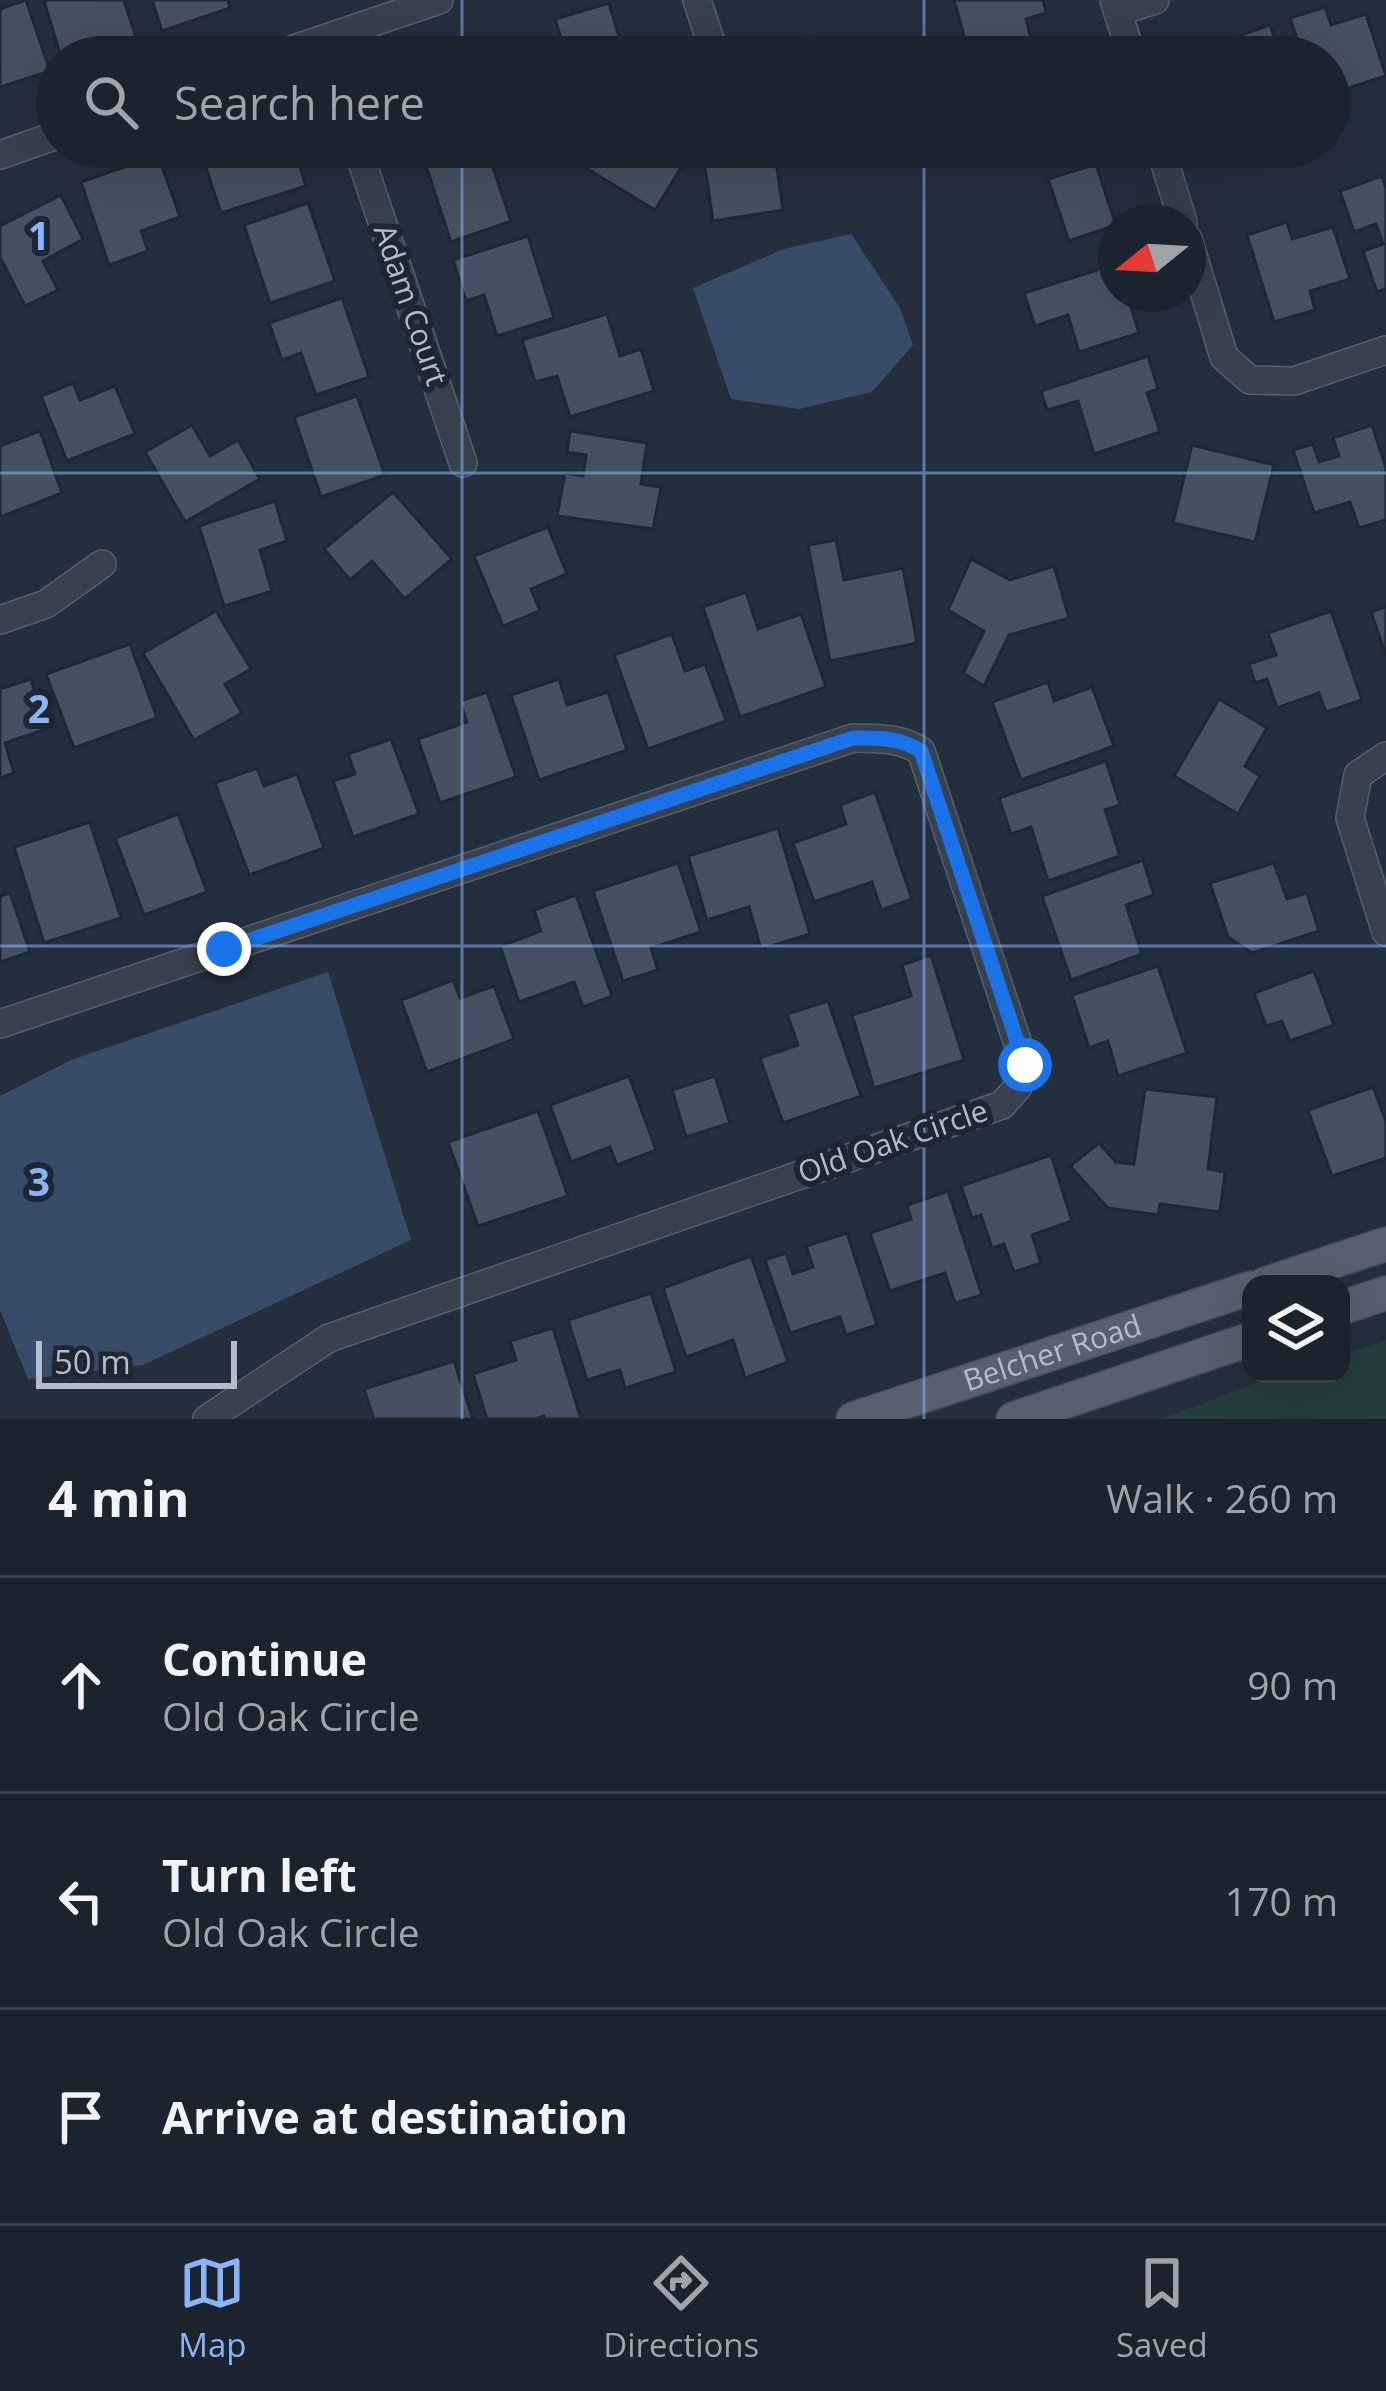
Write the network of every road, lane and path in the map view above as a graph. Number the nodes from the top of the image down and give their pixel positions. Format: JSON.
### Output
{"nodes":[{"id":1,"x":440,"y":0,"type":"edge"},
{"id":2,"x":697,"y":0,"type":"edge"},
{"id":3,"x":1155,"y":0,"type":"edge"},
{"id":4,"x":1116,"y":6,"type":"edge"},
{"id":5,"x":353,"y":36,"type":"edge"},
{"id":6,"x":709,"y":36,"type":"edge"},
{"id":7,"x":1125,"y":36,"type":"edge"},
{"id":8,"x":36,"y":142,"type":"edge"},
{"id":9,"x":0,"y":155,"type":"edge"},
{"id":10,"x":364,"y":168,"type":"edge"},
{"id":11,"x":1166,"y":168,"type":"edge"},
{"id":12,"x":1177,"y":204,"type":"edge"},
{"id":13,"x":1206,"y":298,"type":"edge"},
{"id":14,"x":1386,"y":350,"type":"edge"},
{"id":15,"x":463,"y":463,"type":"dead end"},
{"id":16,"x":102,"y":564,"type":"dead end"},
{"id":17,"x":0,"y":620,"type":"edge"},
{"id":18,"x":1386,"y":756,"type":"edge"},
{"id":19,"x":1386,"y":932,"type":"edge"},
{"id":20,"x":0,"y":1024,"type":"edge"},
{"id":21,"x":1386,"y":1244,"type":"edge"},
{"id":22,"x":1291,"y":1275,"type":"edge"},
{"id":23,"x":1242,"y":1291,"type":"edge"},
{"id":24,"x":1386,"y":1293,"type":"edge"},
{"id":25,"x":1350,"y":1305,"type":"edge"},
{"id":26,"x":1242,"y":1342,"type":"edge"},
{"id":27,"x":207,"y":1419,"type":"edge"},
{"id":28,"x":853,"y":1419,"type":"edge"},
{"id":29,"x":1012,"y":1419,"type":"edge"}],
"edges":[{"from":1,"to":5,"type":"street"},
{"from":2,"to":6,"type":"street"},
{"from":3,"to":4,"type":"street"},
{"from":4,"to":7,"type":"street"},
{"from":8,"to":9,"type":"street"},
{"from":10,"to":15,"type":"street","name":"Adam Court"},
{"from":11,"to":12,"type":"street"},
{"from":13,"to":14,"type":"street"},
{"from":16,"to":17,"type":"street"},
{"from":18,"to":19,"type":"street"},
{"from":20,"to":27,"type":"street","name":"Old Oak Circle"},
{"from":21,"to":22,"type":"main road"},
{"from":23,"to":28,"type":"main road","name":"Belcher Road"},
{"from":24,"to":25,"type":"main road"},
{"from":26,"to":29,"type":"main road","name":"Belcher Road"}]}
